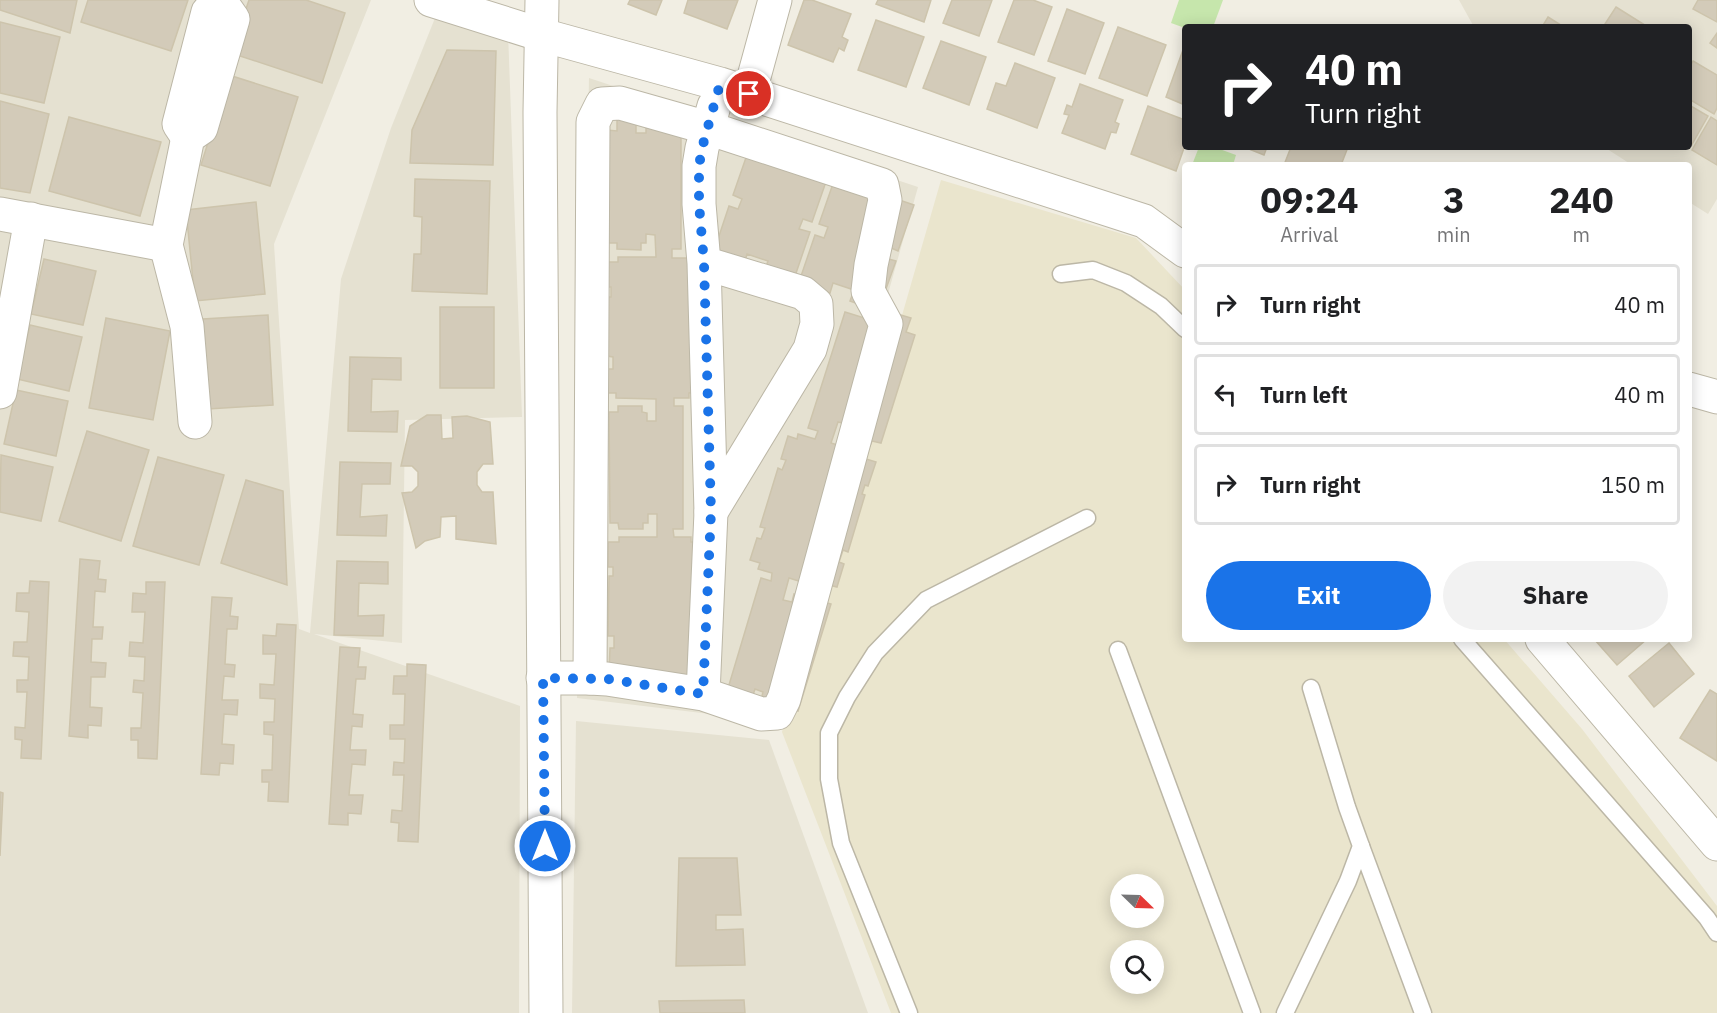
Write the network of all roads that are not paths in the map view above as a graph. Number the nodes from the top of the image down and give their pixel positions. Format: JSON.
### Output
{"nodes":[{"id":1,"x":431,"y":0,"type":"edge"},
{"id":2,"x":542,"y":0,"type":"edge"},
{"id":3,"x":775,"y":0,"type":"edge"},
{"id":4,"x":221,"y":1,"type":"edge"},
{"id":5,"x":542,"y":35,"type":"junction"},
{"id":6,"x":735,"y":89,"type":"junction"},
{"id":7,"x":708,"y":128,"type":"junction"},
{"id":8,"x":15,"y":217,"type":"edge"},
{"id":9,"x":1144,"y":221,"type":"junction"},
{"id":10,"x":1182,"y":234,"type":"edge"},
{"id":11,"x":166,"y":245,"type":"junction"},
{"id":12,"x":1182,"y":249,"type":"edge"},
{"id":13,"x":704,"y":263,"type":"junction"},
{"id":14,"x":1061,"y":274,"type":"dead end"},
{"id":15,"x":1182,"y":326,"type":"edge"},
{"id":16,"x":1692,"y":390,"type":"edge"},
{"id":17,"x":0,"y":392,"type":"edge"},
{"id":18,"x":1717,"y":397,"type":"edge"},
{"id":19,"x":195,"y":422,"type":"dead end"},
{"id":20,"x":711,"y":512,"type":"junction"},
{"id":21,"x":1087,"y":518,"type":"dead end"},
{"id":22,"x":1465,"y":642,"type":"edge"},
{"id":23,"x":1545,"y":642,"type":"edge"},
{"id":24,"x":1119,"y":650,"type":"dead end"},
{"id":25,"x":543,"y":678,"type":"junction"},
{"id":26,"x":590,"y":678,"type":"junction"},
{"id":27,"x":1311,"y":688,"type":"dead end"},
{"id":28,"x":703,"y":694,"type":"junction"},
{"id":29,"x":1717,"y":843,"type":"edge"},
{"id":30,"x":1361,"y":846,"type":"junction"},
{"id":31,"x":1717,"y":933,"type":"edge"},
{"id":32,"x":546,"y":1013,"type":"edge"},
{"id":33,"x":909,"y":1013,"type":"edge"},
{"id":34,"x":1252,"y":1013,"type":"edge"},
{"id":35,"x":1285,"y":1013,"type":"edge"},
{"id":36,"x":1424,"y":1013,"type":"edge"}],
"edges":[{"from":1,"to":5,"type":"street"},
{"from":2,"to":5,"type":"street"},
{"from":3,"to":6,"type":"street"},
{"from":4,"to":11,"type":"street"},
{"from":5,"to":6,"type":"street"},
{"from":5,"to":25,"type":"street"},
{"from":6,"to":7,"type":"street"},
{"from":6,"to":9,"type":"street"},
{"from":7,"to":13,"type":"street"},
{"from":7,"to":26,"type":"street"},
{"from":7,"to":28,"type":"street"},
{"from":8,"to":11,"type":"street"},
{"from":8,"to":17,"type":"street"},
{"from":9,"to":10,"type":"street"},
{"from":9,"to":12,"type":"street"},
{"from":11,"to":19,"type":"street"},
{"from":13,"to":20,"type":"street"},
{"from":13,"to":20,"type":"street"},
{"from":14,"to":15,"type":"lane"},
{"from":16,"to":18,"type":"street"},
{"from":20,"to":28,"type":"street"},
{"from":21,"to":33,"type":"lane"},
{"from":22,"to":31,"type":"lane"},
{"from":23,"to":29,"type":"street"},
{"from":24,"to":34,"type":"lane"},
{"from":25,"to":26,"type":"street"},
{"from":25,"to":32,"type":"street"},
{"from":26,"to":28,"type":"street"},
{"from":27,"to":30,"type":"lane"},
{"from":30,"to":35,"type":"lane"},
{"from":30,"to":36,"type":"lane"}]}
